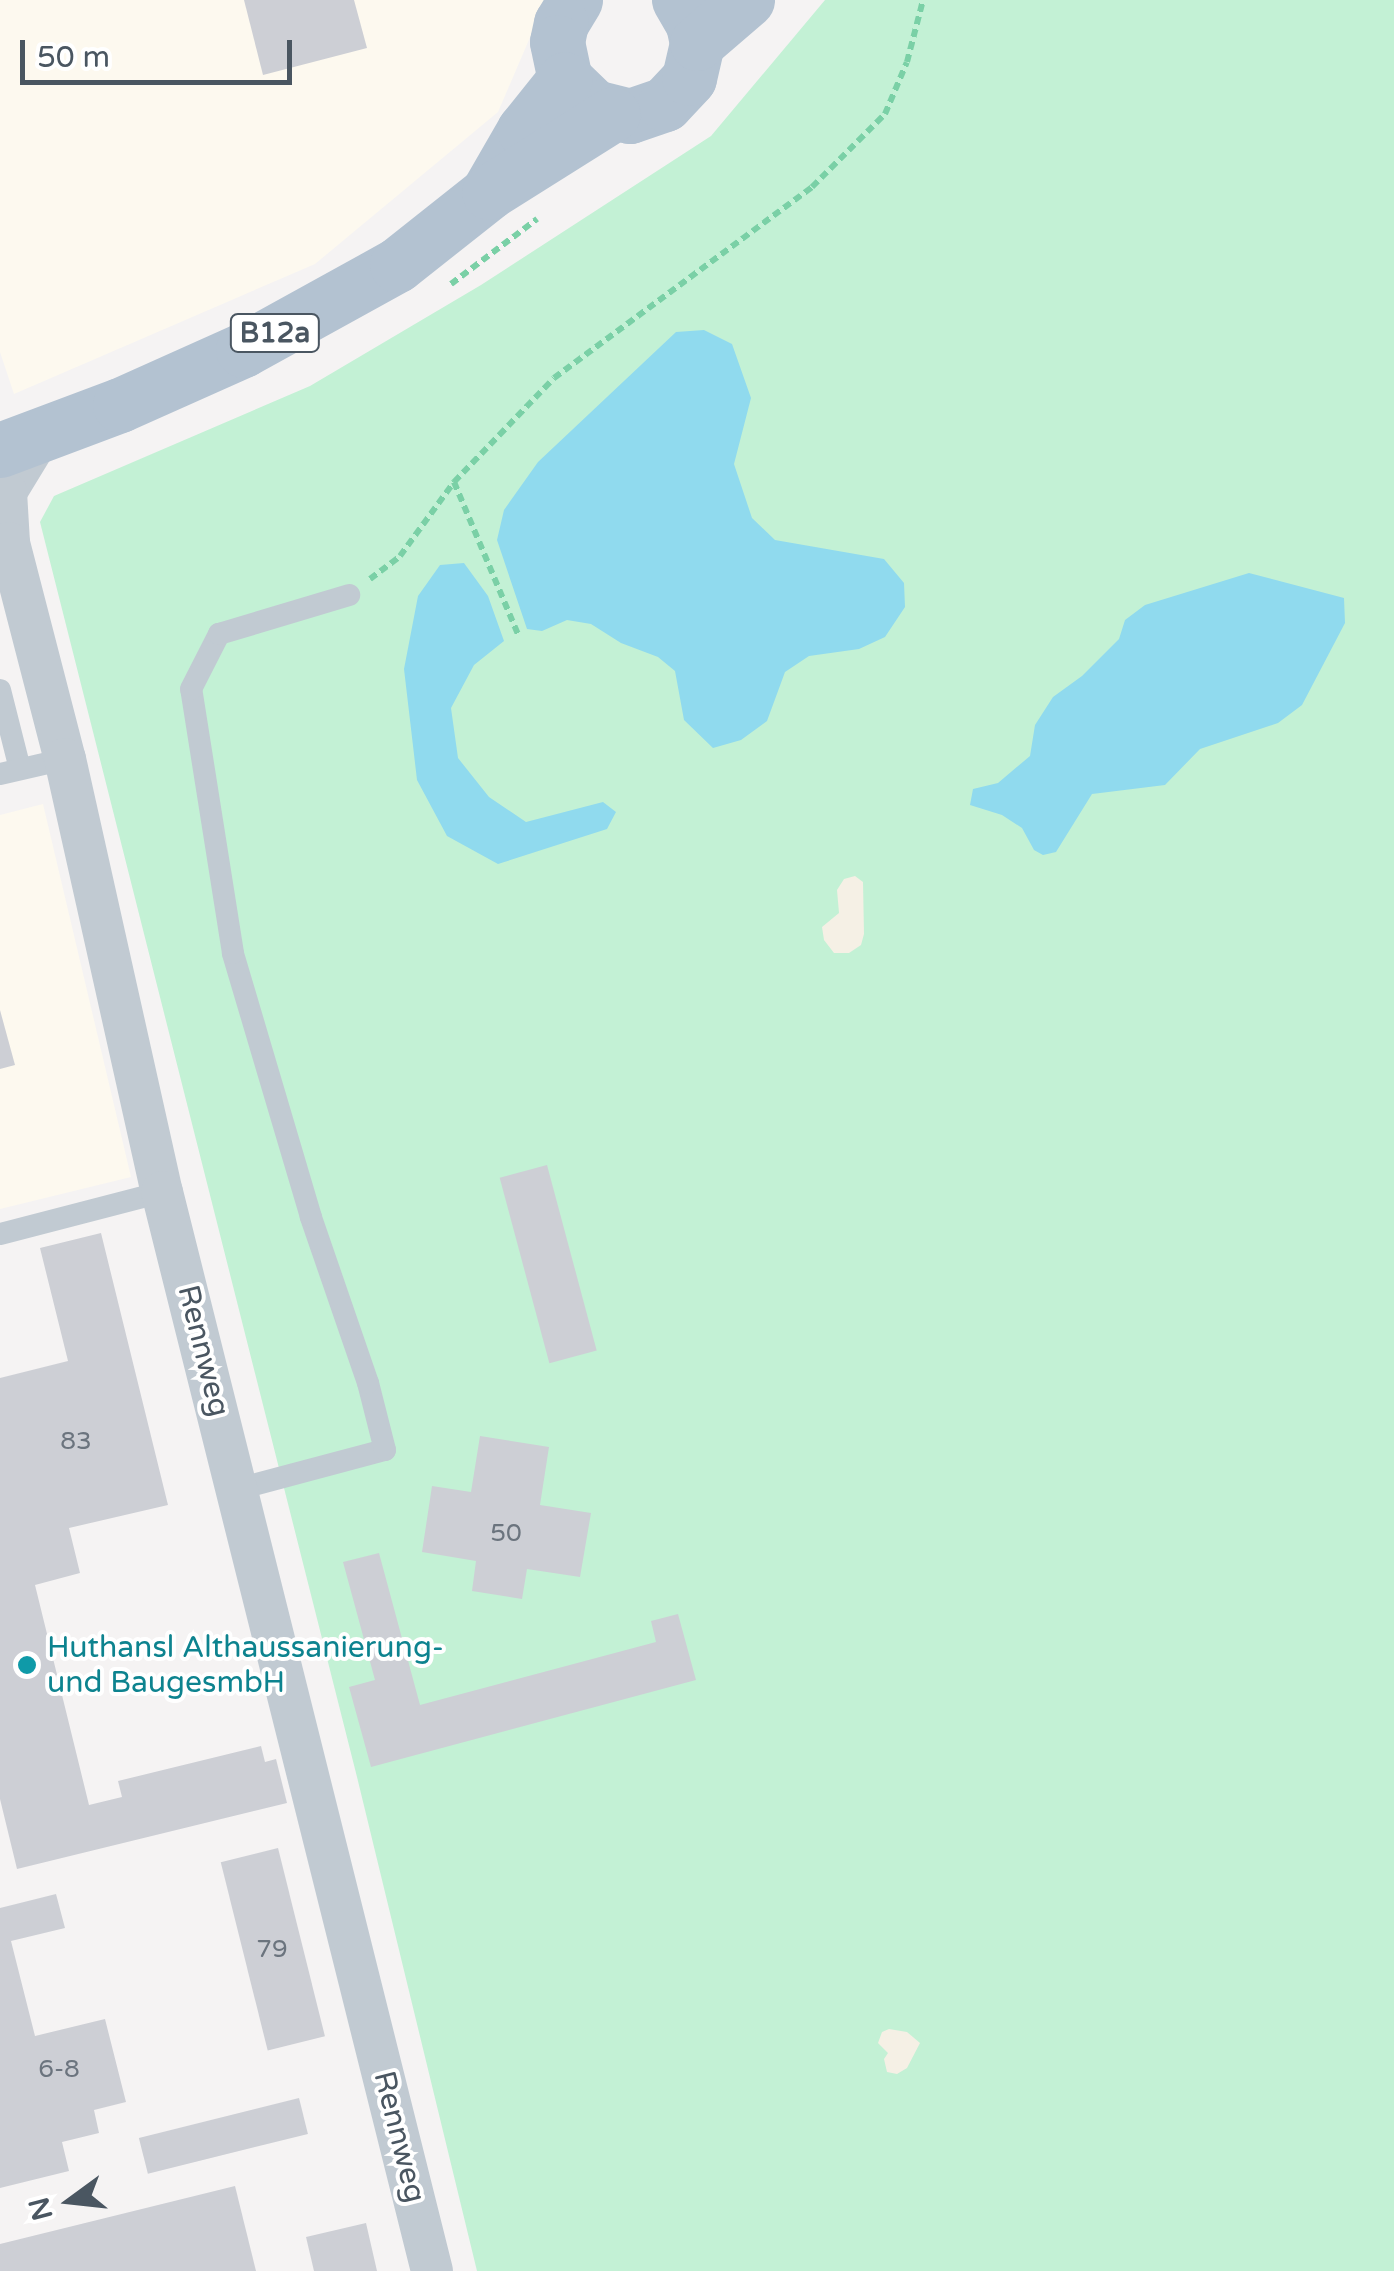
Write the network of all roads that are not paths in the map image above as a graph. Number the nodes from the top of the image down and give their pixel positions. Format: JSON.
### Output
{"nodes":[{"id":1,"x":747,"y":0,"type":"edge"},
{"id":2,"x":561,"y":8,"type":"edge"},
{"id":3,"x":688,"y":22,"type":"edge"},
{"id":4,"x":566,"y":78,"type":"junction"},
{"id":5,"x":612,"y":114,"type":"junction"},
{"id":6,"x":489,"y":192,"type":"junction"},
{"id":7,"x":15,"y":459,"type":"edge"},
{"id":8,"x":349,"y":595,"type":"road end"},
{"id":9,"x":0,"y":690,"type":"edge"},
{"id":10,"x":66,"y":759,"type":"junction"},
{"id":11,"x":10,"y":772,"type":"edge"},
{"id":12,"x":162,"y":1192,"type":"junction"},
{"id":13,"x":0,"y":1234,"type":"edge"},
{"id":14,"x":238,"y":1489,"type":"junction"},
{"id":15,"x":432,"y":2271,"type":"edge"}],
"edges":[{"from":1,"to":3,"type":"main road","number":"B12a"},
{"from":2,"to":4,"type":"main road"},
{"from":3,"to":5,"type":"main road","number":"B12a"},
{"from":4,"to":5,"type":"main road"},
{"from":4,"to":6,"type":"main road","number":"B12a"},
{"from":5,"to":6,"type":"main road","number":"B12a"},
{"from":6,"to":7,"type":"main road","number":"B12a"},
{"from":7,"to":10,"type":"street","name":"Rennweg"},
{"from":8,"to":14,"type":"lane"},
{"from":9,"to":11,"type":"lane"},
{"from":10,"to":11,"type":"lane"},
{"from":10,"to":12,"type":"street","name":"Rennweg"},
{"from":12,"to":13,"type":"lane"},
{"from":12,"to":14,"type":"street","name":"Rennweg"},
{"from":14,"to":15,"type":"street","name":"Rennweg"}]}
